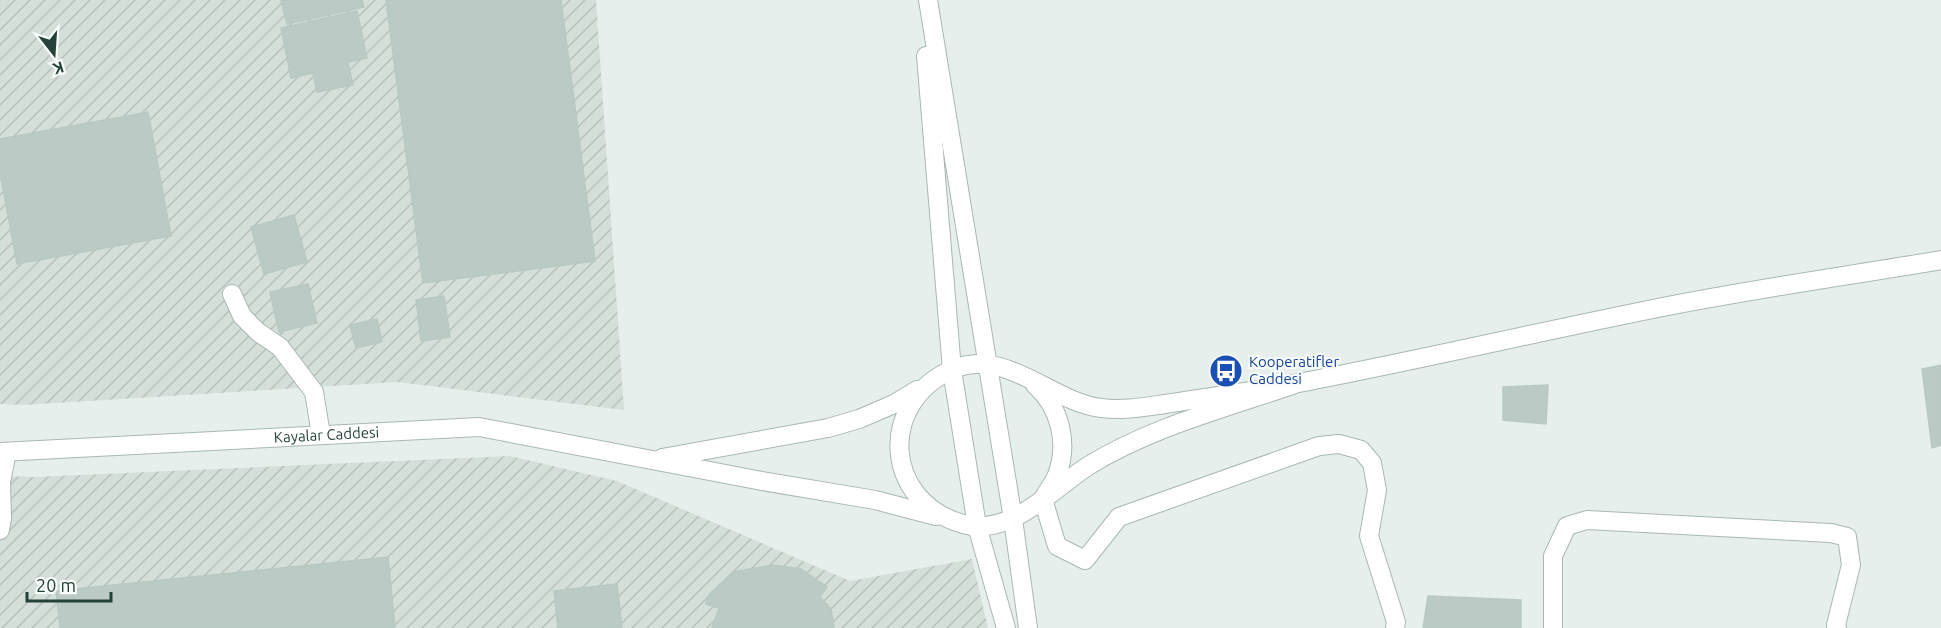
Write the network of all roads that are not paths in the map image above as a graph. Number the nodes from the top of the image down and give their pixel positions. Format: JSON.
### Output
{"nodes":[{"id":1,"x":921,"y":0,"type":"edge"},
{"id":2,"x":928,"y":0,"type":"edge"},
{"id":3,"x":1941,"y":260,"type":"edge"},
{"id":4,"x":232,"y":294,"type":"dead end"},
{"id":5,"x":987,"y":365,"type":"junction"},
{"id":6,"x":952,"y":370,"type":"junction"},
{"id":7,"x":1024,"y":376,"type":"junction"},
{"id":8,"x":1295,"y":384,"type":"junction"},
{"id":9,"x":924,"y":386,"type":"junction"},
{"id":10,"x":321,"y":435,"type":"junction"},
{"id":11,"x":4,"y":452,"type":"edge"},
{"id":12,"x":651,"y":460,"type":"junction"},
{"id":13,"x":1043,"y":499,"type":"junction"},
{"id":14,"x":943,"y":518,"type":"junction"},
{"id":15,"x":1013,"y":519,"type":"junction"},
{"id":16,"x":977,"y":526,"type":"junction"},
{"id":17,"x":0,"y":530,"type":"edge"},
{"id":18,"x":1006,"y":628,"type":"edge"},
{"id":19,"x":1028,"y":628,"type":"edge"},
{"id":20,"x":1395,"y":628,"type":"edge"},
{"id":21,"x":1553,"y":628,"type":"edge"},
{"id":22,"x":1838,"y":628,"type":"edge"}],
"edges":[{"from":1,"to":6,"type":"street"},
{"from":2,"to":5,"type":"street"},
{"from":3,"to":8,"type":"street"},
{"from":4,"to":10,"type":"street"},
{"from":5,"to":6,"type":"street"},
{"from":5,"to":7,"type":"street"},
{"from":5,"to":15,"type":"street"},
{"from":6,"to":9,"type":"street"},
{"from":6,"to":16,"type":"street"},
{"from":7,"to":8,"type":"street"},
{"from":7,"to":13,"type":"street"},
{"from":8,"to":13,"type":"street"},
{"from":9,"to":12,"type":"street"},
{"from":9,"to":14,"type":"street"},
{"from":10,"to":11,"type":"street","name":"Kayalar Caddesi"},
{"from":10,"to":12,"type":"street","name":"Kayalar Caddesi"},
{"from":11,"to":17,"type":"street"},
{"from":12,"to":14,"type":"street","name":"Kayalar Caddesi"},
{"from":13,"to":15,"type":"street"},
{"from":13,"to":20,"type":"street"},
{"from":14,"to":16,"type":"street","name":"Kayalar Caddesi"},
{"from":15,"to":16,"type":"street"},
{"from":15,"to":19,"type":"street"},
{"from":16,"to":18,"type":"street"},
{"from":21,"to":22,"type":"street"}]}
